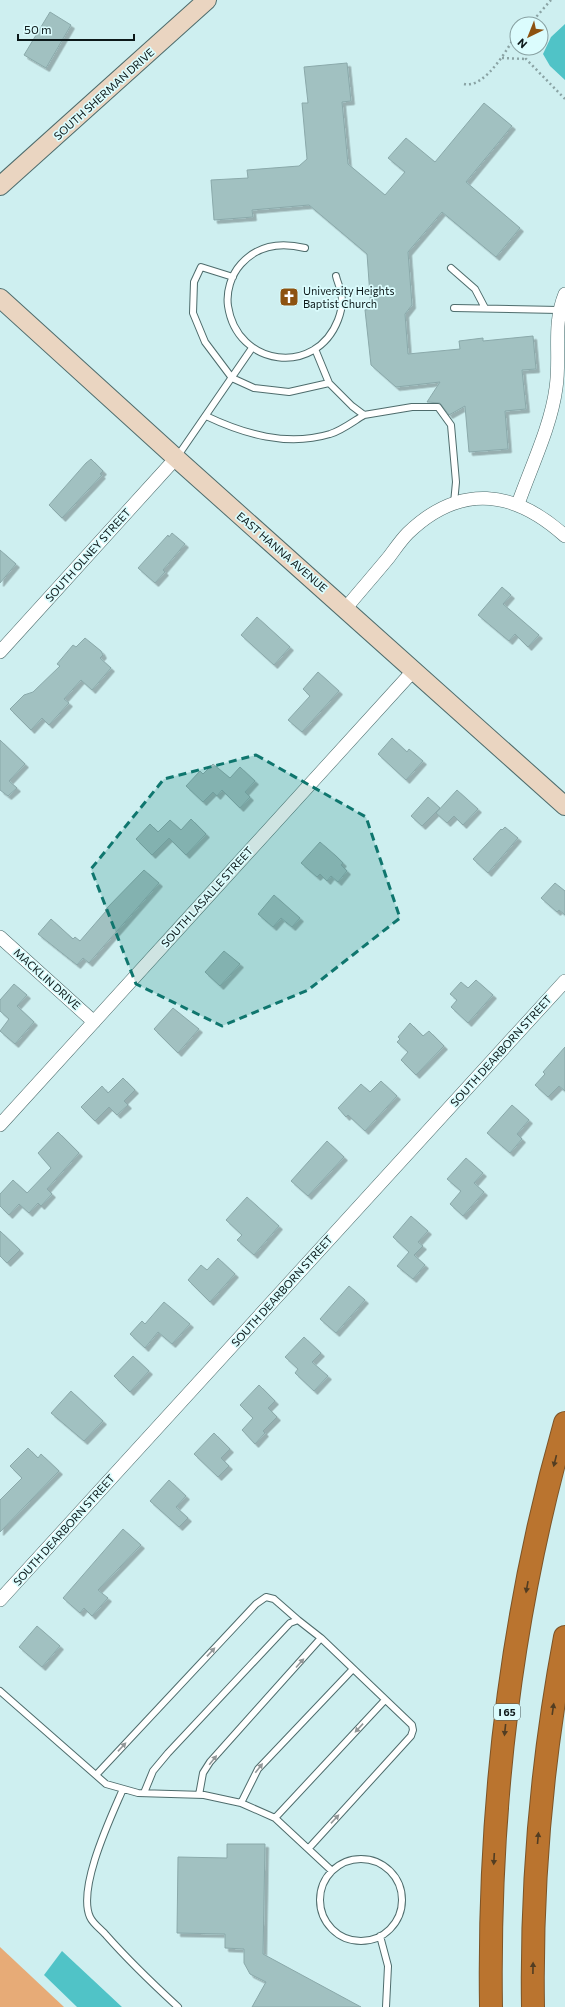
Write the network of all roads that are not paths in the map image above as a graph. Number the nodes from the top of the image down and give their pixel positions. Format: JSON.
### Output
{"nodes":[{"id":1,"x":207,"y":0,"type":"edge"},
{"id":2,"x":0,"y":186,"type":"edge"},
{"id":3,"x":305,"y":248,"type":"dead end"},
{"id":4,"x":451,"y":268,"type":"dead end"},
{"id":5,"x":336,"y":276,"type":"dead end"},
{"id":6,"x":233,"y":277,"type":"junction"},
{"id":7,"x":565,"y":294,"type":"edge"},
{"id":8,"x":0,"y":298,"type":"edge"},
{"id":9,"x":454,"y":308,"type":"dead end"},
{"id":10,"x":485,"y":308,"type":"junction"},
{"id":11,"x":559,"y":310,"type":"junction"},
{"id":12,"x":252,"y":348,"type":"junction"},
{"id":13,"x":315,"y":349,"type":"junction"},
{"id":14,"x":232,"y":378,"type":"junction"},
{"id":15,"x":329,"y":383,"type":"junction"},
{"id":16,"x":364,"y":415,"type":"junction"},
{"id":17,"x":206,"y":416,"type":"junction"},
{"id":18,"x":176,"y":458,"type":"junction"},
{"id":19,"x":454,"y":503,"type":"junction"},
{"id":20,"x":518,"y":504,"type":"junction"},
{"id":21,"x":565,"y":536,"type":"edge"},
{"id":22,"x":346,"y":608,"type":"junction"},
{"id":23,"x":0,"y":652,"type":"edge"},
{"id":24,"x":414,"y":670,"type":"junction"},
{"id":25,"x":565,"y":806,"type":"edge"},
{"id":26,"x":0,"y":937,"type":"edge"},
{"id":27,"x":565,"y":981,"type":"edge"},
{"id":28,"x":94,"y":1022,"type":"junction"},
{"id":29,"x":0,"y":1125,"type":"edge"},
{"id":30,"x":565,"y":1423,"type":"edge"},
{"id":31,"x":0,"y":1600,"type":"edge"},
{"id":32,"x":298,"y":1620,"type":"junction"},
{"id":33,"x":565,"y":1637,"type":"edge"},
{"id":34,"x":321,"y":1638,"type":"junction"},
{"id":35,"x":353,"y":1669,"type":"junction"},
{"id":36,"x":0,"y":1691,"type":"edge"},
{"id":37,"x":386,"y":1700,"type":"junction"},
{"id":38,"x":96,"y":1775,"type":"junction"},
{"id":39,"x":123,"y":1789,"type":"junction"},
{"id":40,"x":144,"y":1793,"type":"junction"},
{"id":41,"x":199,"y":1795,"type":"junction"},
{"id":42,"x":241,"y":1803,"type":"junction"},
{"id":43,"x":275,"y":1818,"type":"junction"},
{"id":44,"x":309,"y":1848,"type":"junction"},
{"id":45,"x":332,"y":1871,"type":"junction"},
{"id":46,"x":380,"y":1936,"type":"junction"},
{"id":47,"x":178,"y":2007,"type":"edge"},
{"id":48,"x":386,"y":2007,"type":"edge"},
{"id":49,"x":491,"y":2007,"type":"edge"},
{"id":50,"x":533,"y":2007,"type":"edge"}],
"edges":[{"from":1,"to":2,"type":"main road","name":"SOUTH SHERMAN DRIVE"},
{"from":3,"to":6,"type":"lane"},
{"from":4,"to":10,"type":"lane"},
{"from":5,"to":13,"type":"lane"},
{"from":6,"to":12,"type":"lane"},
{"from":6,"to":14,"type":"lane"},
{"from":7,"to":11,"type":"street"},
{"from":8,"to":18,"type":"main road","name":"EAST HANNA AVENUE"},
{"from":9,"to":10,"type":"lane"},
{"from":10,"to":11,"type":"lane"},
{"from":11,"to":20,"type":"street"},
{"from":12,"to":13,"type":"lane"},
{"from":12,"to":14,"type":"lane"},
{"from":13,"to":15,"type":"lane"},
{"from":14,"to":15,"type":"lane"},
{"from":14,"to":17,"type":"lane"},
{"from":15,"to":16,"type":"lane"},
{"from":16,"to":17,"type":"lane"},
{"from":16,"to":19,"type":"lane"},
{"from":17,"to":18,"type":"lane"},
{"from":18,"to":22,"type":"main road","name":"EAST HANNA AVENUE"},
{"from":18,"to":23,"type":"street","name":"SOUTH OLNEY STREET"},
{"from":19,"to":20,"type":"street"},
{"from":19,"to":22,"type":"street"},
{"from":20,"to":21,"type":"street"},
{"from":22,"to":24,"type":"main road","name":"EAST HANNA AVENUE"},
{"from":24,"to":25,"type":"main road","name":"EAST HANNA AVENUE"},
{"from":24,"to":28,"type":"street","name":"SOUTH LASALLE STREET"},
{"from":26,"to":28,"type":"street","name":"MACKLIN DRIVE"},
{"from":27,"to":31,"type":"street","name":"SOUTH DEARBORN STREET"},
{"from":28,"to":29,"type":"street","name":"SOUTH LASALLE STREET"},
{"from":30,"to":49,"type":"highway","number":"I 65","one_way":true},
{"from":32,"to":34,"type":"lane"},
{"from":38,"to":32,"type":"lane","one_way":true},
{"from":32,"to":40,"type":"lane"},
{"from":50,"to":33,"type":"highway","one_way":true},
{"from":34,"to":35,"type":"lane"},
{"from":41,"to":34,"type":"lane","one_way":true},
{"from":35,"to":37,"type":"lane"},
{"from":42,"to":35,"type":"lane","one_way":true},
{"from":36,"to":38,"type":"lane"},
{"from":37,"to":43,"type":"lane","one_way":true},
{"from":44,"to":37,"type":"lane","one_way":true},
{"from":38,"to":39,"type":"lane"},
{"from":39,"to":40,"type":"lane"},
{"from":39,"to":47,"type":"lane"},
{"from":40,"to":41,"type":"lane"},
{"from":41,"to":42,"type":"lane"},
{"from":42,"to":43,"type":"lane"},
{"from":43,"to":44,"type":"lane"},
{"from":44,"to":45,"type":"lane"},
{"from":45,"to":46,"type":"lane"},
{"from":45,"to":46,"type":"lane"},
{"from":46,"to":48,"type":"lane"}]}
